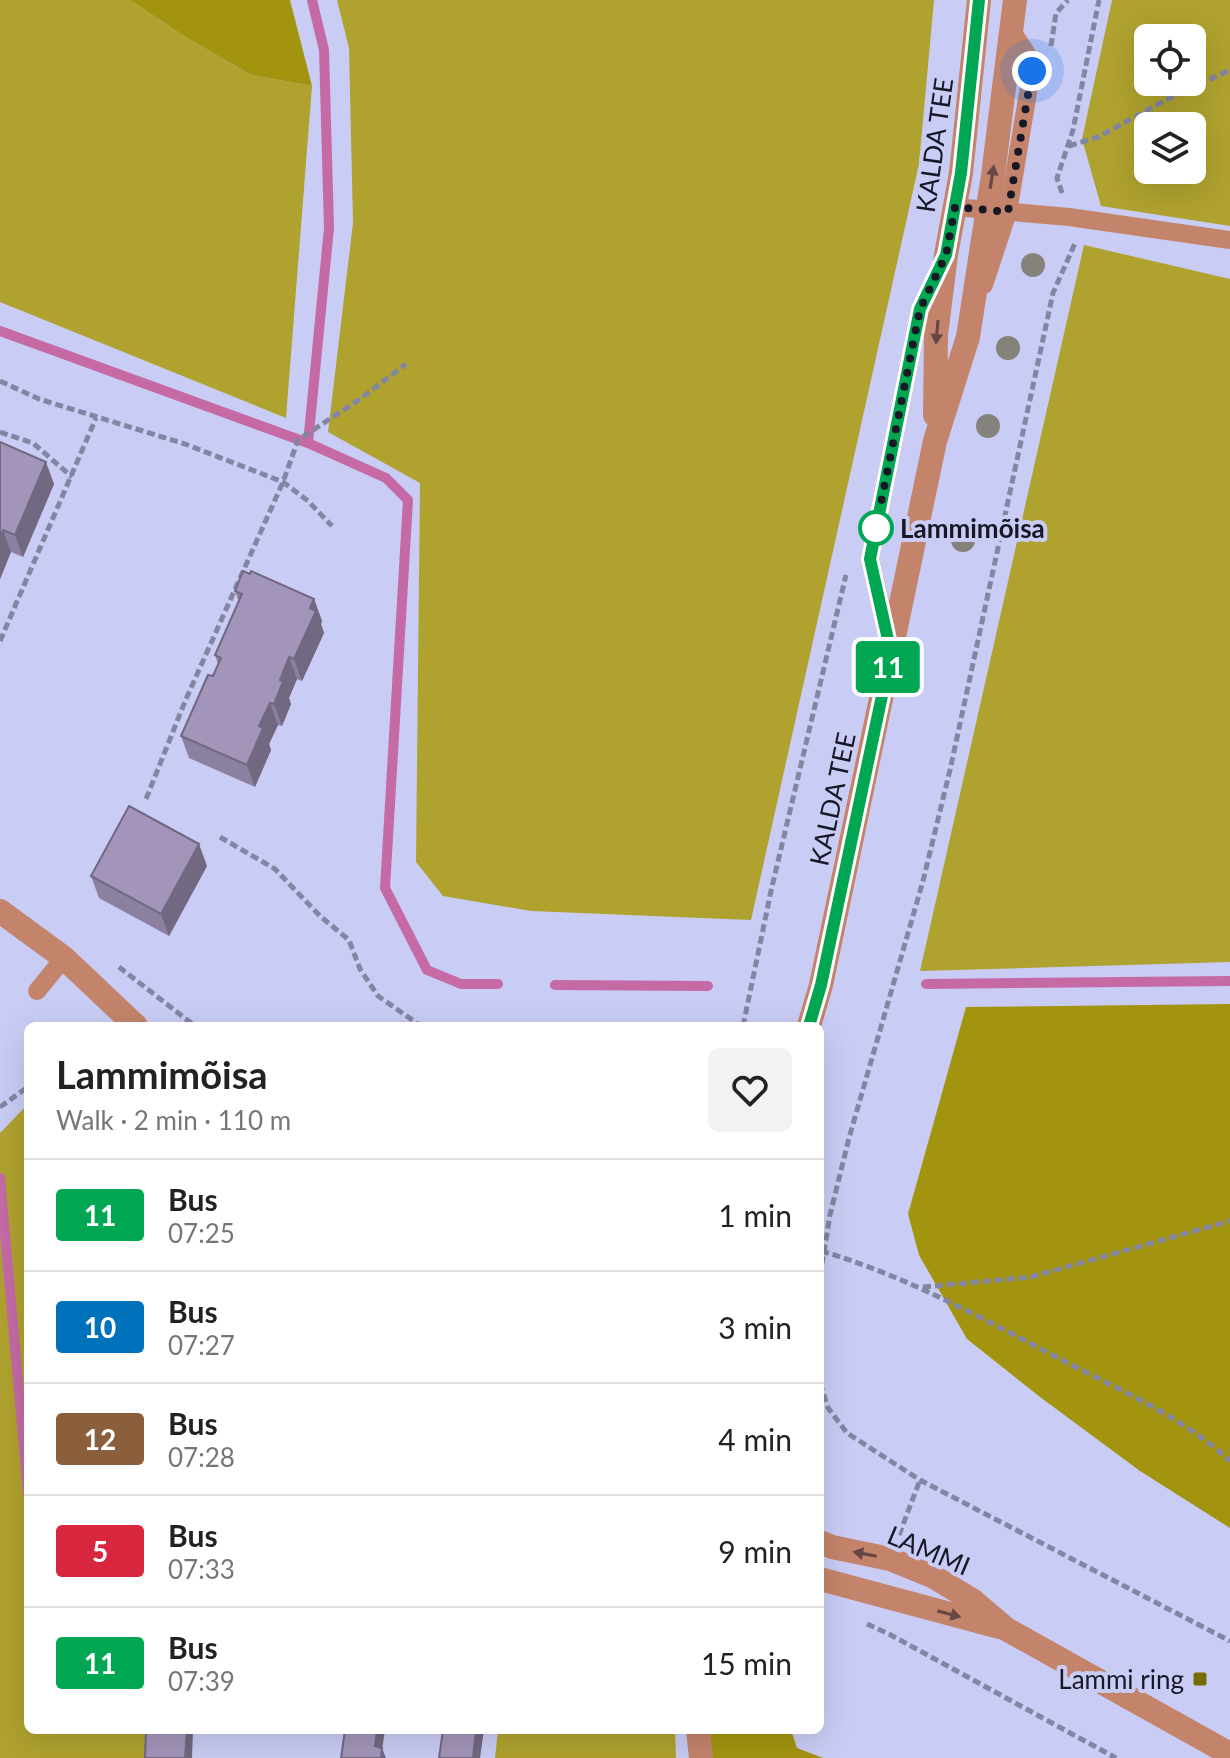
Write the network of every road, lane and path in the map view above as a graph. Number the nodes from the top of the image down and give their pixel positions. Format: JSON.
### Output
{"nodes":[{"id":1,"x":979,"y":0,"type":"edge"},
{"id":2,"x":1015,"y":0,"type":"edge"},
{"id":3,"x":1032,"y":0,"type":"edge"},
{"id":4,"x":1099,"y":0,"type":"edge"},
{"id":5,"x":1012,"y":31,"type":"junction"},
{"id":6,"x":1230,"y":70,"type":"edge"},
{"id":7,"x":1068,"y":146,"type":"junction"},
{"id":8,"x":955,"y":207,"type":"junction"},
{"id":9,"x":998,"y":210,"type":"junction"},
{"id":10,"x":1069,"y":217,"type":"junction"},
{"id":11,"x":1230,"y":240,"type":"edge"},
{"id":12,"x":946,"y":255,"type":"junction"},
{"id":13,"x":406,"y":364,"type":"dead end"},
{"id":14,"x":0,"y":381,"type":"edge"},
{"id":15,"x":96,"y":418,"type":"junction"},
{"id":16,"x":0,"y":432,"type":"edge"},
{"id":17,"x":935,"y":441,"type":"junction"},
{"id":18,"x":72,"y":477,"type":"junction"},
{"id":19,"x":283,"y":482,"type":"junction"},
{"id":20,"x":332,"y":526,"type":"dead end"},
{"id":21,"x":0,"y":641,"type":"edge"},
{"id":22,"x":891,"y":653,"type":"junction"},
{"id":23,"x":146,"y":799,"type":"dead end"},
{"id":24,"x":220,"y":837,"type":"dead end"},
{"id":25,"x":0,"y":911,"type":"edge"},
{"id":26,"x":64,"y":958,"type":"junction"},
{"id":27,"x":37,"y":991,"type":"dead end"},
{"id":28,"x":132,"y":1022,"type":"edge"},
{"id":29,"x":415,"y":1022,"type":"edge"},
{"id":30,"x":810,"y":1022,"type":"edge"},
{"id":31,"x":24,"y":1090,"type":"edge"},
{"id":32,"x":0,"y":1107,"type":"edge"},
{"id":33,"x":1230,"y":1221,"type":"edge"},
{"id":34,"x":824,"y":1239,"type":"edge"},
{"id":35,"x":824,"y":1252,"type":"edge"},
{"id":36,"x":921,"y":1288,"type":"junction"},
{"id":37,"x":824,"y":1396,"type":"edge"},
{"id":38,"x":1230,"y":1461,"type":"edge"},
{"id":39,"x":824,"y":1544,"type":"edge"},
{"id":40,"x":824,"y":1580,"type":"edge"},
{"id":41,"x":858,"y":1621,"type":"dead end"},
{"id":42,"x":1006,"y":1629,"type":"junction"},
{"id":43,"x":1230,"y":1641,"type":"edge"},
{"id":44,"x":698,"y":1734,"type":"edge"},
{"id":45,"x":1230,"y":1754,"type":"edge"},
{"id":46,"x":701,"y":1758,"type":"edge"},
{"id":47,"x":1116,"y":1758,"type":"edge"}],
"edges":[{"from":1,"to":8,"type":"street","name":"KALDA TEE"},
{"from":2,"to":5,"type":"street","name":"KALDA TEE"},
{"from":3,"to":5,"type":"street"},
{"from":4,"to":7,"type":"path"},
{"from":9,"to":5,"type":"street","name":"KALDA TEE","one_way":true},
{"from":6,"to":7,"type":"path"},
{"from":7,"to":10,"type":"path"},
{"from":8,"to":9,"type":"lane"},
{"from":8,"to":12,"type":"street","name":"KALDA TEE"},
{"from":9,"to":10,"type":"lane"},
{"from":9,"to":17,"type":"street","name":"KALDA TEE"},
{"from":10,"to":11,"type":"lane"},
{"from":10,"to":34,"type":"path"},
{"from":12,"to":17,"type":"street","name":"KALDA TEE","one_way":true},
{"from":12,"to":22,"type":"lane"},
{"from":13,"to":19,"type":"path"},
{"from":14,"to":15,"type":"path"},
{"from":15,"to":18,"type":"path"},
{"from":15,"to":19,"type":"path"},
{"from":16,"to":18,"type":"path"},
{"from":17,"to":22,"type":"street","name":"KALDA TEE"},
{"from":18,"to":21,"type":"path"},
{"from":19,"to":20,"type":"path"},
{"from":19,"to":23,"type":"path"},
{"from":22,"to":30,"type":"street","name":"KALDA TEE"},
{"from":24,"to":29,"type":"path"},
{"from":25,"to":26,"type":"street"},
{"from":26,"to":27,"type":"lane"},
{"from":26,"to":28,"type":"street"},
{"from":31,"to":32,"type":"path"},
{"from":33,"to":36,"type":"path"},
{"from":35,"to":36,"type":"path"},
{"from":36,"to":38,"type":"path"},
{"from":37,"to":43,"type":"path"},
{"from":42,"to":39,"type":"street","name":"LAMMI","one_way":true},
{"from":40,"to":42,"type":"street","name":"LAMMI","one_way":true},
{"from":41,"to":47,"type":"path"},
{"from":42,"to":45,"type":"street","name":"LAMMI"},
{"from":44,"to":46,"type":"street"}]}
